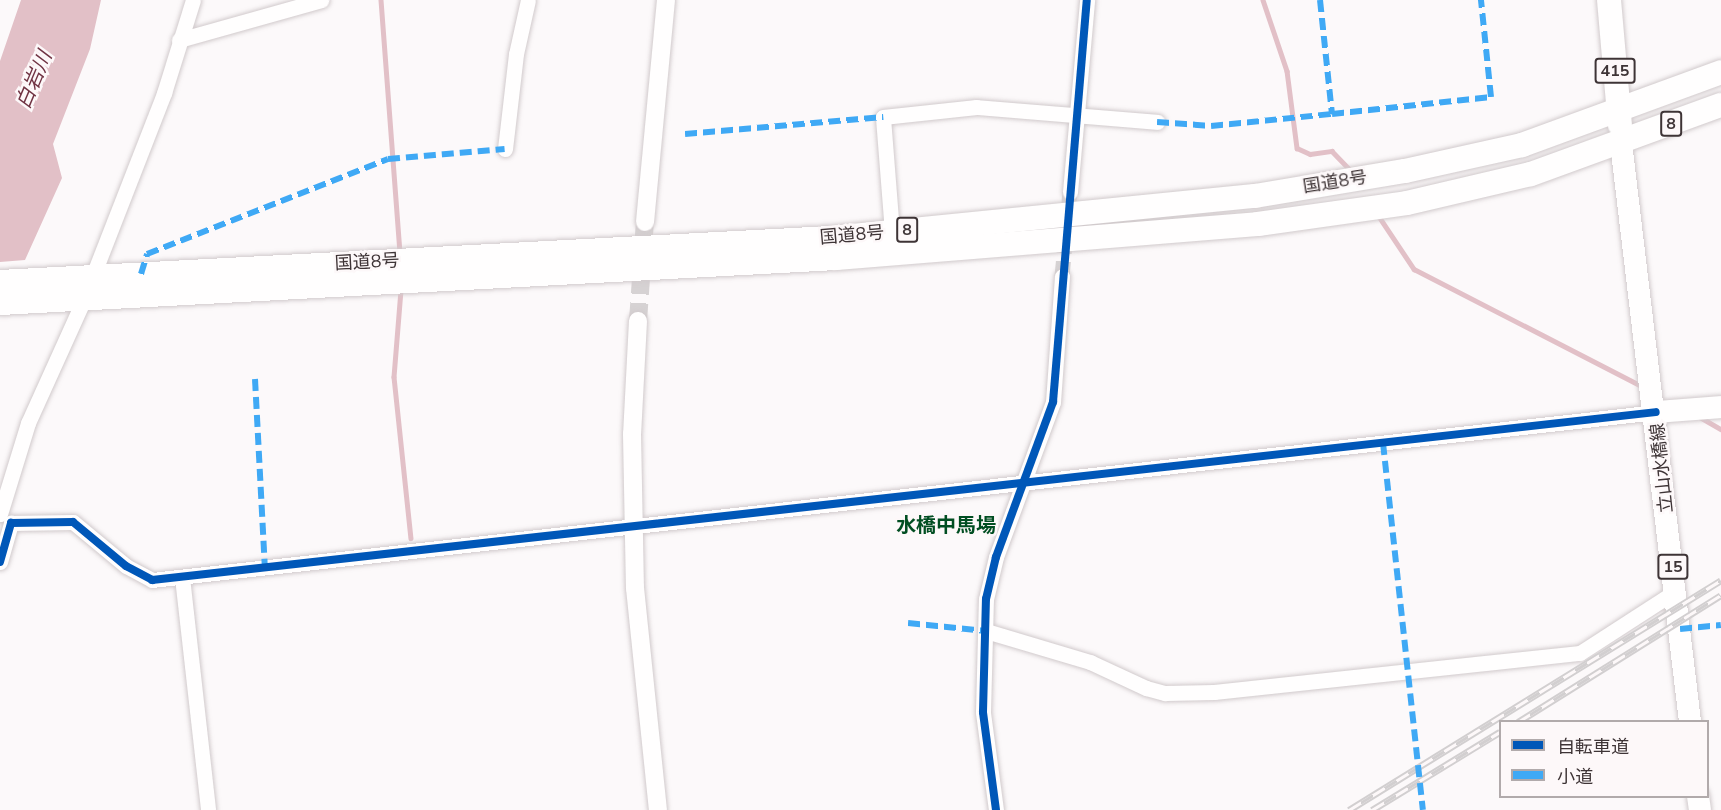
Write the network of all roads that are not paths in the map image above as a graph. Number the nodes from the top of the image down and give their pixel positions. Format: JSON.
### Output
{"nodes":[{"id":1,"x":193,"y":0,"type":"edge"},
{"id":2,"x":321,"y":0,"type":"edge"},
{"id":3,"x":528,"y":0,"type":"edge"},
{"id":4,"x":666,"y":0,"type":"edge"},
{"id":5,"x":1087,"y":0,"type":"edge"},
{"id":6,"x":1610,"y":0,"type":"edge"},
{"id":7,"x":179,"y":40,"type":"junction"},
{"id":8,"x":1721,"y":72,"type":"edge"},
{"id":9,"x":1721,"y":105,"type":"edge"},
{"id":10,"x":1618,"y":111,"type":"junction"},
{"id":11,"x":1076,"y":116,"type":"junction"},
{"id":12,"x":1157,"y":122,"type":"dead end"},
{"id":13,"x":1621,"y":143,"type":"junction"},
{"id":14,"x":505,"y":149,"type":"dead end"},
{"id":15,"x":1070,"y":192,"type":"tunnel mouth"},
{"id":16,"x":645,"y":222,"type":"tunnel mouth"},
{"id":17,"x":892,"y":232,"type":"junction"},
{"id":18,"x":1062,"y":276,"type":"tunnel mouth"},
{"id":19,"x":0,"y":282,"type":"edge"},
{"id":20,"x":82,"y":289,"type":"junction"},
{"id":21,"x":0,"y":303,"type":"edge"},
{"id":22,"x":638,"y":321,"type":"tunnel mouth"},
{"id":23,"x":1721,"y":407,"type":"edge"},
{"id":24,"x":1656,"y":412,"type":"junction"},
{"id":25,"x":1026,"y":482,"type":"junction"},
{"id":26,"x":0,"y":514,"type":"edge"},
{"id":27,"x":632,"y":527,"type":"junction"},
{"id":28,"x":0,"y":562,"type":"edge"},
{"id":29,"x":182,"y":577,"type":"junction"},
{"id":30,"x":1676,"y":591,"type":"junction"},
{"id":31,"x":986,"y":631,"type":"junction"},
{"id":32,"x":1690,"y":720,"type":"edge"},
{"id":33,"x":208,"y":810,"type":"edge"},
{"id":34,"x":658,"y":810,"type":"edge"},
{"id":35,"x":996,"y":810,"type":"edge"}],
"edges":[{"from":1,"to":7,"type":"street"},
{"from":2,"to":7,"type":"street"},
{"from":3,"to":14,"type":"street"},
{"from":4,"to":16,"type":"street"},
{"from":5,"to":11,"type":"street"},
{"from":6,"to":10,"type":"highway","number":"415"},
{"from":7,"to":20,"type":"street"},
{"from":8,"to":10,"type":"highway","name":"国道8号","number":"8"},
{"from":9,"to":13,"type":"highway","name":"国道8号","number":"8"},
{"from":10,"to":13,"type":"highway","number":"415"},
{"from":10,"to":17,"type":"highway","name":"国道8号","number":"8"},
{"from":11,"to":12,"type":"street"},
{"from":11,"to":15,"type":"street"},
{"from":11,"to":17,"type":"street"},
{"from":13,"to":20,"type":"highway","name":"国道8号","number":"8"},
{"from":13,"to":24,"type":"main road","name":"立山水橋線","number":"15"},
{"from":17,"to":20,"type":"highway","name":"国道8号","number":"8"},
{"from":18,"to":25,"type":"street"},
{"from":19,"to":20,"type":"highway","name":"国道8号","number":"8"},
{"from":20,"to":21,"type":"highway","name":"国道8号","number":"8"},
{"from":20,"to":26,"type":"street"},
{"from":22,"to":27,"type":"street"},
{"from":23,"to":24,"type":"main road"},
{"from":24,"to":25,"type":"street"},
{"from":24,"to":30,"type":"main road","name":"立山水橋線","number":"15"},
{"from":25,"to":27,"type":"street"},
{"from":25,"to":31,"type":"street"},
{"from":27,"to":29,"type":"street"},
{"from":27,"to":34,"type":"street"},
{"from":28,"to":29,"type":"street"},
{"from":29,"to":33,"type":"street"},
{"from":30,"to":31,"type":"street"},
{"from":30,"to":32,"type":"main road","name":"立山水橋線","number":"15"},
{"from":31,"to":35,"type":"street"}]}
